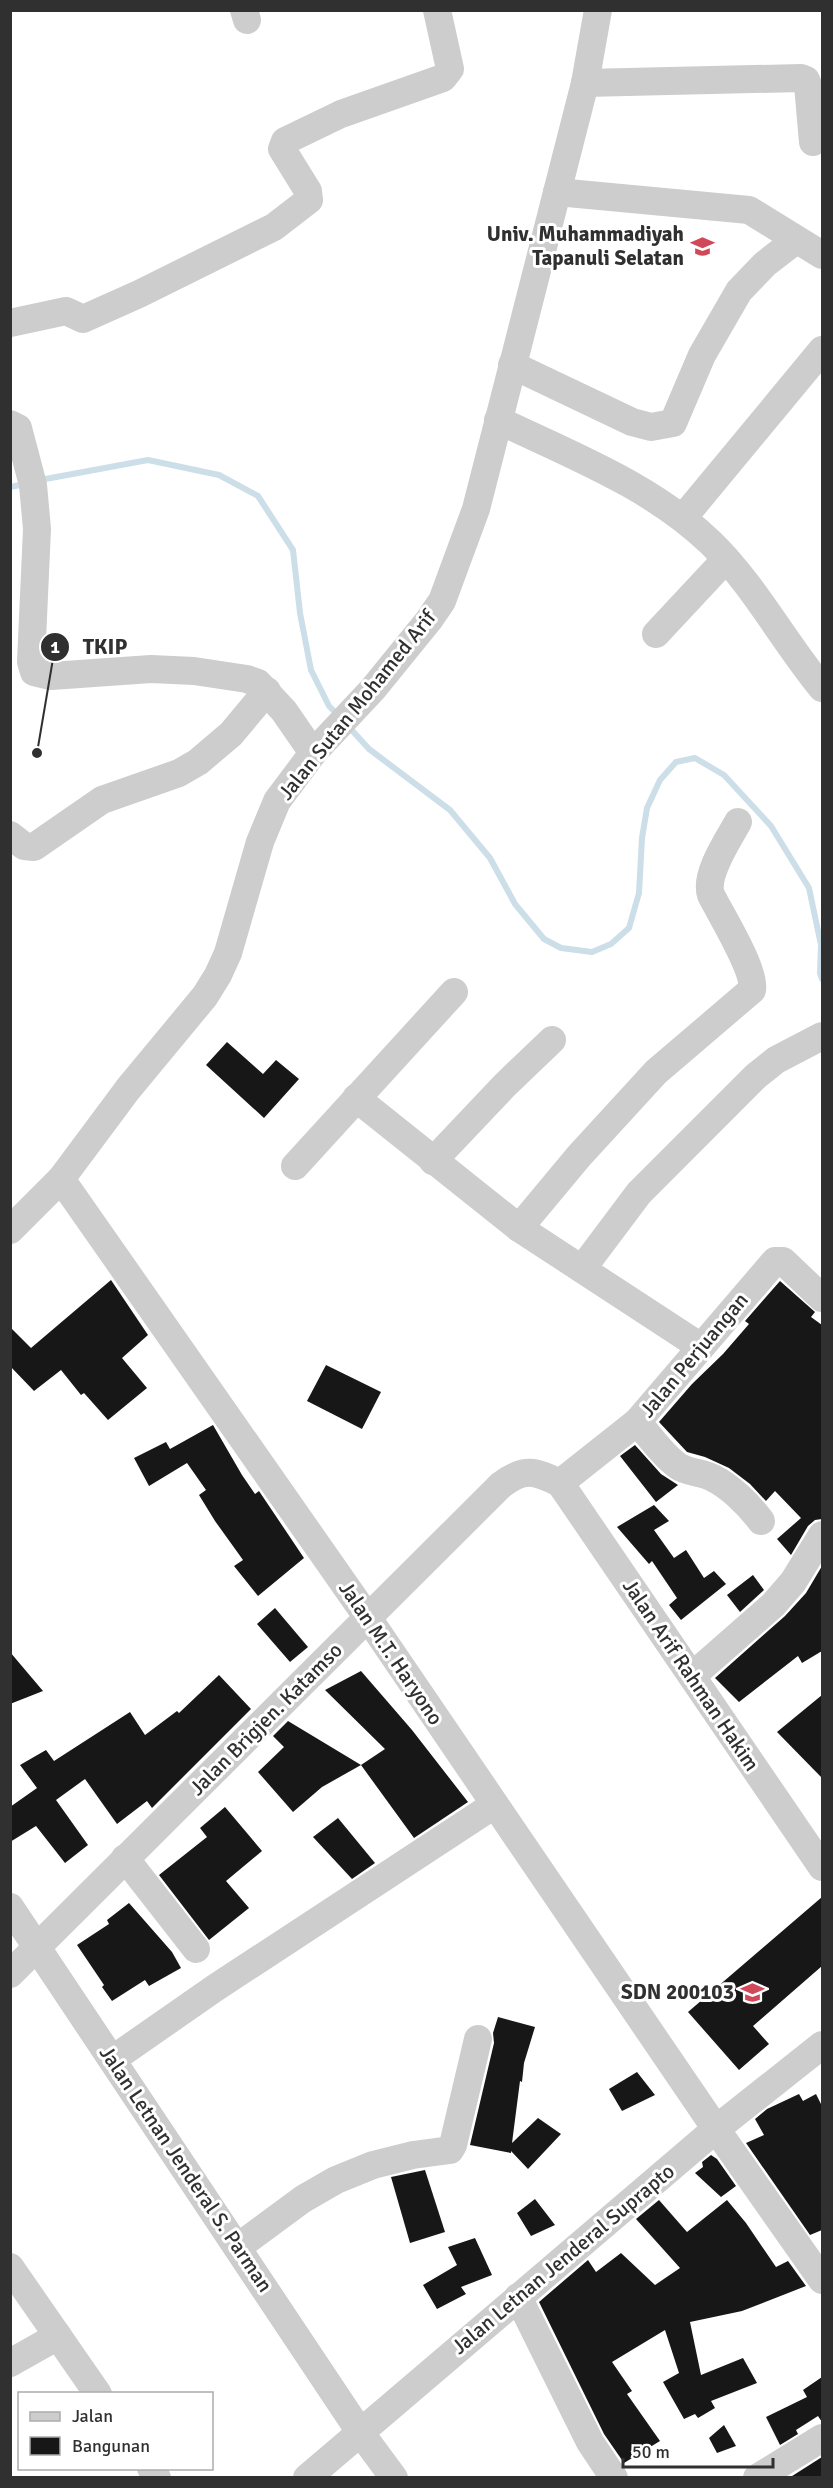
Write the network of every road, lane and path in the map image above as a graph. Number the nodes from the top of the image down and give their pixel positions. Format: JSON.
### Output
{"nodes":[{"id":1,"x":438,"y":10,"type":"edge"},
{"id":2,"x":598,"y":10,"type":"edge"},
{"id":3,"x":585,"y":83,"type":"junction"},
{"id":4,"x":813,"y":142,"type":"dead end"},
{"id":5,"x":557,"y":192,"type":"junction"},
{"id":6,"x":796,"y":240,"type":"junction"},
{"id":7,"x":822,"y":255,"type":"edge"},
{"id":8,"x":10,"y":323,"type":"edge"},
{"id":9,"x":822,"y":350,"type":"edge"},
{"id":10,"x":512,"y":365,"type":"junction"},
{"id":11,"x":498,"y":420,"type":"junction"},
{"id":12,"x":14,"y":426,"type":"edge"},
{"id":13,"x":682,"y":518,"type":"junction"},
{"id":14,"x":726,"y":560,"type":"junction"},
{"id":15,"x":656,"y":634,"type":"dead end"},
{"id":16,"x":822,"y":688,"type":"edge"},
{"id":17,"x":267,"y":692,"type":"junction"},
{"id":18,"x":320,"y":746,"type":"junction"},
{"id":19,"x":738,"y":822,"type":"dead end"},
{"id":20,"x":10,"y":835,"type":"edge"},
{"id":21,"x":454,"y":992,"type":"dead end"},
{"id":22,"x":822,"y":1036,"type":"edge"},
{"id":23,"x":552,"y":1040,"type":"dead end"},
{"id":24,"x":356,"y":1098,"type":"junction"},
{"id":25,"x":433,"y":1161,"type":"junction"},
{"id":26,"x":295,"y":1166,"type":"dead end"},
{"id":27,"x":61,"y":1179,"type":"junction"},
{"id":28,"x":519,"y":1228,"type":"junction"},
{"id":29,"x":10,"y":1230,"type":"edge"},
{"id":30,"x":582,"y":1269,"type":"junction"},
{"id":31,"x":822,"y":1298,"type":"edge"},
{"id":32,"x":701,"y":1347,"type":"junction"},
{"id":33,"x":637,"y":1422,"type":"junction"},
{"id":34,"x":560,"y":1483,"type":"junction"},
{"id":35,"x":761,"y":1521,"type":"dead end"},
{"id":36,"x":822,"y":1536,"type":"edge"},
{"id":37,"x":368,"y":1618,"type":"junction"},
{"id":38,"x":692,"y":1676,"type":"junction"},
{"id":39,"x":494,"y":1805,"type":"junction"},
{"id":40,"x":125,"y":1858,"type":"junction"},
{"id":41,"x":822,"y":1866,"type":"edge"},
{"id":42,"x":10,"y":1907,"type":"edge"},
{"id":43,"x":36,"y":1946,"type":"junction"},
{"id":44,"x":196,"y":1949,"type":"dead end"},
{"id":45,"x":10,"y":1974,"type":"edge"},
{"id":46,"x":478,"y":2038,"type":"dead end"},
{"id":47,"x":822,"y":2045,"type":"edge"},
{"id":48,"x":113,"y":2059,"type":"junction"},
{"id":49,"x":716,"y":2129,"type":"junction"},
{"id":50,"x":238,"y":2247,"type":"junction"},
{"id":51,"x":10,"y":2267,"type":"edge"},
{"id":52,"x":822,"y":2280,"type":"edge"},
{"id":53,"x":518,"y":2297,"type":"junction"},
{"id":54,"x":58,"y":2336,"type":"junction"},
{"id":55,"x":10,"y":2363,"type":"edge"},
{"id":56,"x":97,"y":2392,"type":"edge"},
{"id":57,"x":360,"y":2432,"type":"junction"},
{"id":58,"x":822,"y":2439,"type":"edge"},
{"id":59,"x":772,"y":2474,"type":"edge"},
{"id":60,"x":307,"y":2478,"type":"edge"},
{"id":61,"x":394,"y":2478,"type":"edge"},
{"id":62,"x":614,"y":2478,"type":"edge"}],
"edges":[{"from":1,"to":8,"type":"street"},
{"from":2,"to":3,"type":"street","name":"Jalan Sutan Mohamed Arif"},
{"from":3,"to":4,"type":"street"},
{"from":3,"to":5,"type":"street","name":"Jalan Sutan Mohamed Arif"},
{"from":5,"to":6,"type":"street"},
{"from":5,"to":10,"type":"street","name":"Jalan Sutan Mohamed Arif"},
{"from":6,"to":7,"type":"street"},
{"from":6,"to":10,"type":"street"},
{"from":9,"to":13,"type":"street"},
{"from":10,"to":11,"type":"street","name":"Jalan Sutan Mohamed Arif"},
{"from":11,"to":13,"type":"street"},
{"from":11,"to":18,"type":"street","name":"Jalan Sutan Mohamed Arif"},
{"from":12,"to":17,"type":"street"},
{"from":13,"to":14,"type":"street"},
{"from":14,"to":15,"type":"street"},
{"from":14,"to":16,"type":"street"},
{"from":17,"to":18,"type":"street"},
{"from":17,"to":20,"type":"street"},
{"from":18,"to":27,"type":"street","name":"Jalan Sutan Mohamed Arif"},
{"from":19,"to":28,"type":"street"},
{"from":21,"to":24,"type":"street"},
{"from":22,"to":30,"type":"street"},
{"from":23,"to":25,"type":"street"},
{"from":24,"to":25,"type":"street"},
{"from":24,"to":26,"type":"street"},
{"from":25,"to":28,"type":"street"},
{"from":27,"to":29,"type":"street","name":"Jalan Sutan Mohamed Arif"},
{"from":27,"to":37,"type":"street","name":"Jalan M.T. Haryono"},
{"from":28,"to":30,"type":"street"},
{"from":30,"to":32,"type":"street"},
{"from":31,"to":32,"type":"street","name":"Jalan Perjuangan"},
{"from":32,"to":33,"type":"street","name":"Jalan Perjuangan"},
{"from":33,"to":34,"type":"street","name":"Jalan Perjuangan"},
{"from":33,"to":35,"type":"street"},
{"from":34,"to":37,"type":"street","name":"Jalan Brigjen. Katamso"},
{"from":34,"to":38,"type":"street","name":"Jalan Arif Rahman Hakim"},
{"from":36,"to":38,"type":"street"},
{"from":37,"to":39,"type":"street","name":"Jalan M.T. Haryono"},
{"from":37,"to":40,"type":"street","name":"Jalan Brigjen. Katamso"},
{"from":38,"to":41,"type":"street","name":"Jalan Arif Rahman Hakim"},
{"from":39,"to":48,"type":"street"},
{"from":39,"to":49,"type":"street","name":"Jalan M.T. Haryono"},
{"from":40,"to":43,"type":"street","name":"Jalan Brigjen. Katamso"},
{"from":40,"to":44,"type":"street"},
{"from":42,"to":43,"type":"street","name":"Jalan Letnan Jenderal S. Parman"},
{"from":43,"to":45,"type":"street","name":"Jalan Brigjen. Katamso"},
{"from":43,"to":48,"type":"street","name":"Jalan Letnan Jenderal S. Parman"},
{"from":46,"to":50,"type":"street"},
{"from":47,"to":49,"type":"street","name":"Jalan Letnan Jenderal Suprapto"},
{"from":48,"to":50,"type":"street","name":"Jalan Letnan Jenderal S. Parman"},
{"from":49,"to":52,"type":"street","name":"Jalan M.T. Haryono"},
{"from":49,"to":53,"type":"street","name":"Jalan Letnan Jenderal Suprapto"},
{"from":50,"to":57,"type":"street","name":"Jalan Letnan Jenderal S. Parman"},
{"from":51,"to":54,"type":"street"},
{"from":53,"to":57,"type":"street","name":"Jalan Letnan Jenderal Suprapto"},
{"from":53,"to":62,"type":"street"},
{"from":54,"to":55,"type":"street"},
{"from":54,"to":56,"type":"street"},
{"from":57,"to":60,"type":"street","name":"Jalan Letnan Jenderal Suprapto"},
{"from":57,"to":61,"type":"street","name":"Jalan Letnan Jenderal S. Parman"},
{"from":58,"to":59,"type":"street"}]}
